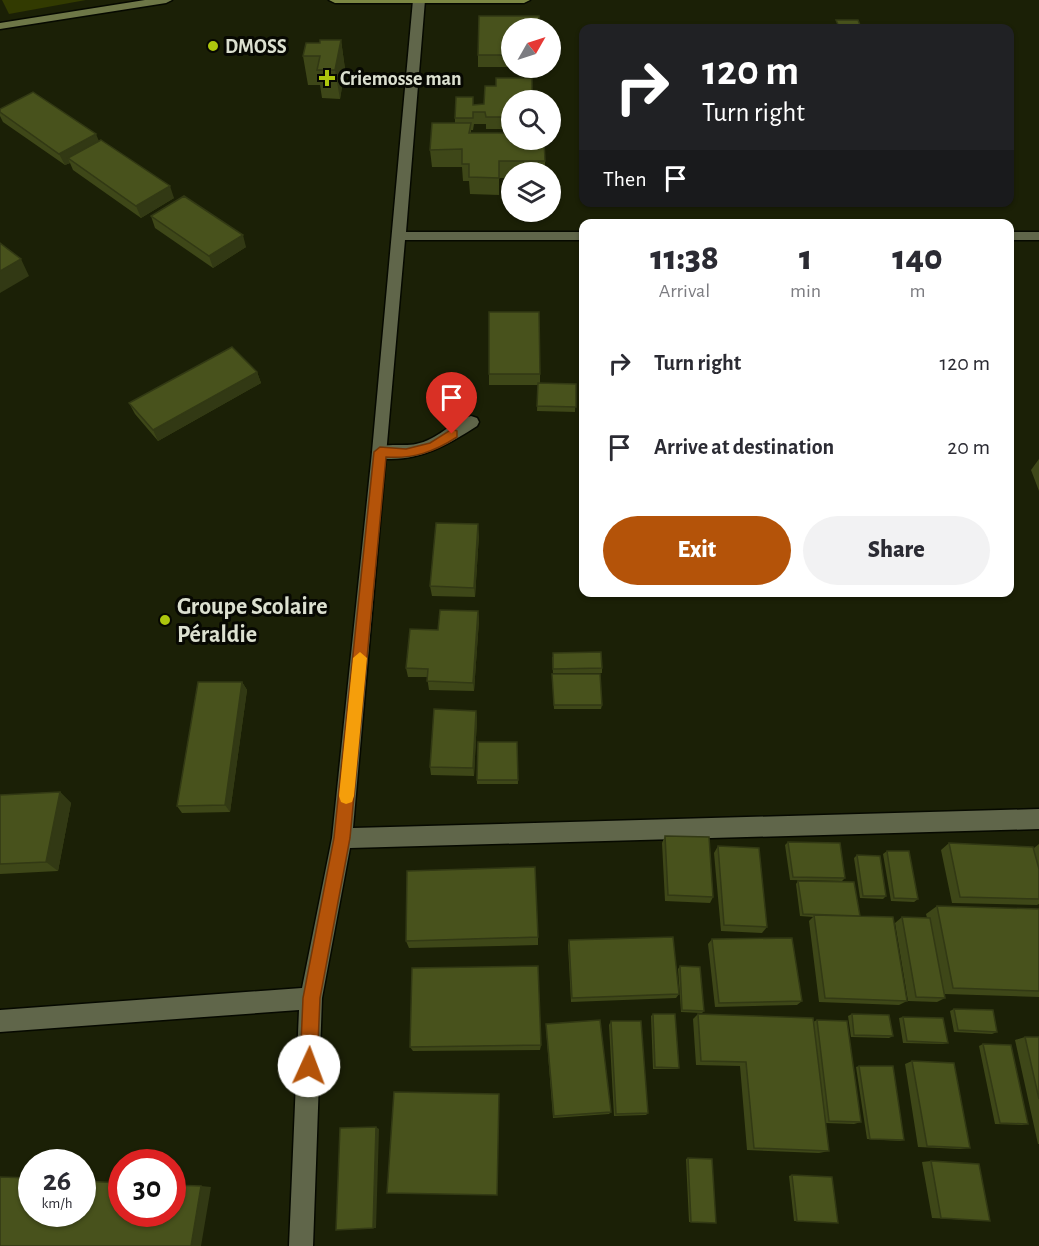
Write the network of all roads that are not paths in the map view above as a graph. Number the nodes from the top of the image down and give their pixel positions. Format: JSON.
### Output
{"nodes":[{"id":1,"x":166,"y":0,"type":"edge"},
{"id":2,"x":335,"y":0,"type":"edge"},
{"id":3,"x":419,"y":0,"type":"edge"},
{"id":4,"x":524,"y":0,"type":"edge"},
{"id":5,"x":0,"y":26,"type":"edge"},
{"id":6,"x":398,"y":236,"type":"junction"},
{"id":7,"x":579,"y":236,"type":"edge"},
{"id":8,"x":1014,"y":236,"type":"edge"},
{"id":9,"x":1039,"y":236,"type":"edge"},
{"id":10,"x":471,"y":422,"type":"dead end"},
{"id":11,"x":380,"y":452,"type":"junction"},
{"id":12,"x":1039,"y":819,"type":"edge"},
{"id":13,"x":342,"y":838,"type":"junction"},
{"id":14,"x":311,"y":998,"type":"junction"},
{"id":15,"x":0,"y":1021,"type":"edge"},
{"id":16,"x":301,"y":1246,"type":"edge"}],
"edges":[{"from":1,"to":5,"type":"main road"},
{"from":2,"to":3,"type":"main road"},
{"from":3,"to":4,"type":"main road"},
{"from":3,"to":6,"type":"street"},
{"from":6,"to":7,"type":"street"},
{"from":6,"to":11,"type":"street"},
{"from":8,"to":9,"type":"street"},
{"from":10,"to":11,"type":"street"},
{"from":11,"to":13,"type":"street"},
{"from":12,"to":13,"type":"street"},
{"from":13,"to":14,"type":"street"},
{"from":14,"to":15,"type":"street"},
{"from":14,"to":16,"type":"street"}]}
